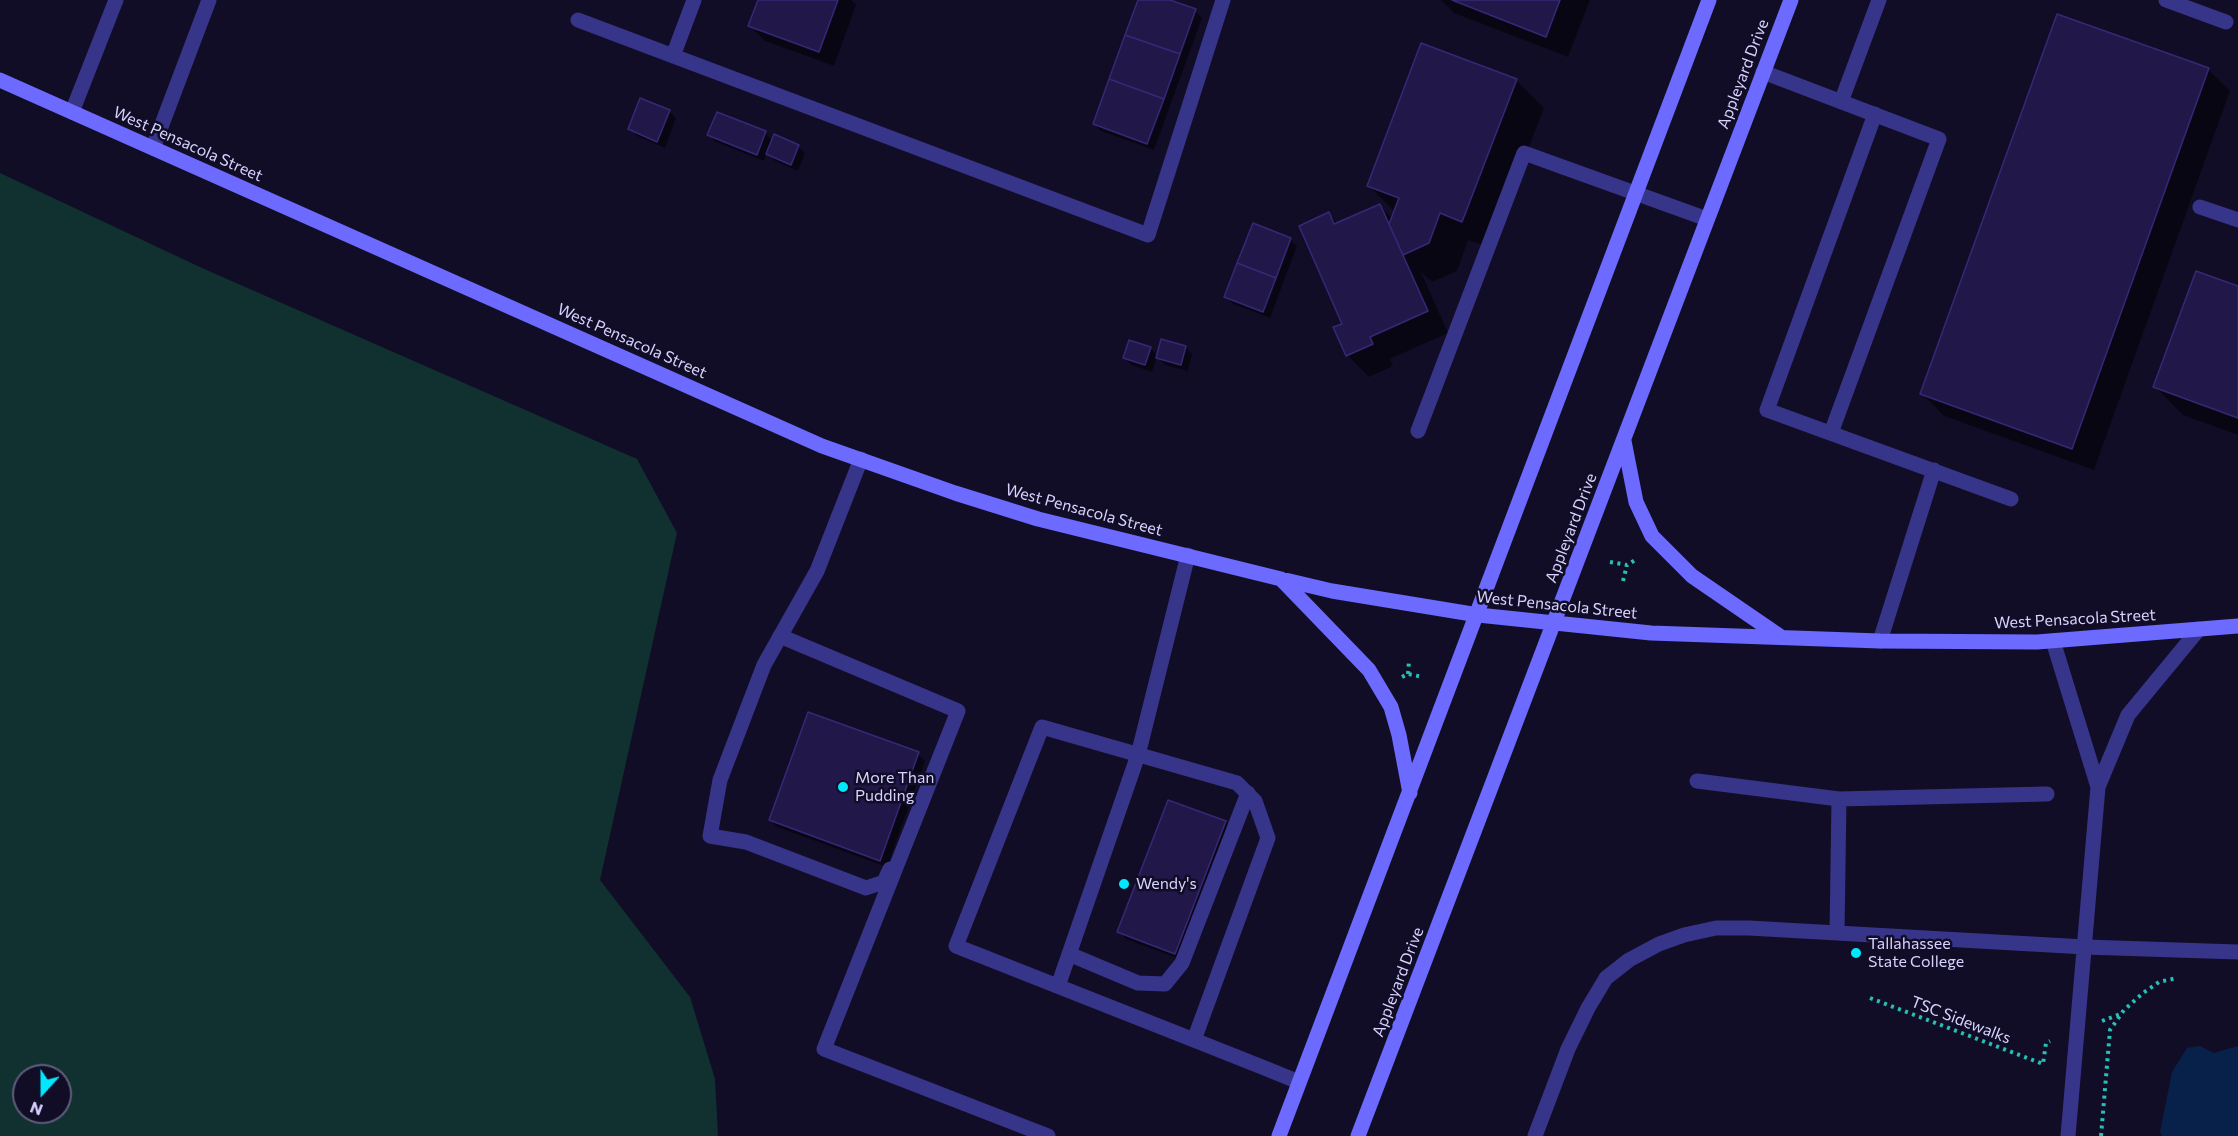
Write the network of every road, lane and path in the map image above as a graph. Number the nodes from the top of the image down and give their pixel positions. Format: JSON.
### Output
{"nodes":[{"id":1,"x":116,"y":0,"type":"edge"},
{"id":2,"x":209,"y":0,"type":"edge"},
{"id":3,"x":694,"y":0,"type":"edge"},
{"id":4,"x":1223,"y":0,"type":"edge"},
{"id":5,"x":1709,"y":0,"type":"edge"},
{"id":6,"x":1791,"y":0,"type":"edge"},
{"id":7,"x":1879,"y":0,"type":"edge"},
{"id":8,"x":2166,"y":0,"type":"edge"},
{"id":9,"x":578,"y":20,"type":"dead end"},
{"id":10,"x":2226,"y":22,"type":"dead end"},
{"id":11,"x":673,"y":56,"type":"junction"},
{"id":12,"x":1763,"y":72,"type":"junction"},
{"id":13,"x":0,"y":80,"type":"edge"},
{"id":14,"x":1841,"y":102,"type":"junction"},
{"id":15,"x":72,"y":112,"type":"junction"},
{"id":16,"x":1875,"y":114,"type":"junction"},
{"id":17,"x":153,"y":148,"type":"junction"},
{"id":18,"x":1636,"y":193,"type":"junction"},
{"id":19,"x":2200,"y":207,"type":"dead end"},
{"id":20,"x":1707,"y":219,"type":"junction"},
{"id":21,"x":2238,"y":220,"type":"edge"},
{"id":22,"x":1418,"y":431,"type":"dead end"},
{"id":23,"x":1831,"y":433,"type":"junction"},
{"id":24,"x":1624,"y":440,"type":"junction"},
{"id":25,"x":861,"y":459,"type":"junction"},
{"id":26,"x":1934,"y":470,"type":"junction"},
{"id":27,"x":2011,"y":499,"type":"dead end"},
{"id":28,"x":1188,"y":555,"type":"junction"},
{"id":29,"x":1641,"y":556,"type":"dead end"},
{"id":30,"x":1610,"y":562,"type":"dead end"},
{"id":31,"x":1628,"y":565,"type":"junction"},
{"id":32,"x":1281,"y":579,"type":"junction"},
{"id":33,"x":1623,"y":581,"type":"dead end"},
{"id":34,"x":1478,"y":615,"type":"junction"},
{"id":35,"x":1554,"y":623,"type":"junction"},
{"id":36,"x":2238,"y":626,"type":"edge"},
{"id":37,"x":2199,"y":629,"type":"junction"},
{"id":38,"x":780,"y":636,"type":"junction"},
{"id":39,"x":1781,"y":637,"type":"junction"},
{"id":40,"x":2053,"y":640,"type":"junction"},
{"id":41,"x":1880,"y":641,"type":"junction"},
{"id":42,"x":1409,"y":660,"type":"dead end"},
{"id":43,"x":1423,"y":677,"type":"dead end"},
{"id":44,"x":958,"y":711,"type":"junction"},
{"id":45,"x":1138,"y":754,"type":"junction"},
{"id":46,"x":1697,"y":781,"type":"dead end"},
{"id":47,"x":2098,"y":787,"type":"junction"},
{"id":48,"x":1410,"y":793,"type":"junction"},
{"id":49,"x":1248,"y":794,"type":"junction"},
{"id":50,"x":2047,"y":794,"type":"dead end"},
{"id":51,"x":1839,"y":799,"type":"junction"},
{"id":52,"x":710,"y":836,"type":"junction"},
{"id":53,"x":882,"y":904,"type":"junction"},
{"id":54,"x":1837,"y":933,"type":"junction"},
{"id":55,"x":2085,"y":946,"type":"junction"},
{"id":56,"x":2238,"y":952,"type":"edge"},
{"id":57,"x":1069,"y":954,"type":"junction"},
{"id":58,"x":2184,"y":976,"type":"dead end"},
{"id":59,"x":1058,"y":986,"type":"junction"},
{"id":60,"x":1870,"y":998,"type":"dead end"},
{"id":61,"x":1194,"y":1040,"type":"junction"},
{"id":62,"x":2046,"y":1043,"type":"dead end"},
{"id":63,"x":1299,"y":1082,"type":"junction"},
{"id":64,"x":1048,"y":1136,"type":"edge"},
{"id":65,"x":1279,"y":1136,"type":"edge"},
{"id":66,"x":1358,"y":1136,"type":"edge"},
{"id":67,"x":1535,"y":1136,"type":"edge"},
{"id":68,"x":2068,"y":1136,"type":"edge"},
{"id":69,"x":2101,"y":1136,"type":"edge"}],
"edges":[{"from":1,"to":15,"type":"lane"},
{"from":2,"to":17,"type":"lane"},
{"from":3,"to":11,"type":"lane"},
{"from":4,"to":11,"type":"lane"},
{"from":5,"to":18,"type":"main road"},
{"from":6,"to":12,"type":"main road","name":"Appleyard Drive"},
{"from":7,"to":14,"type":"lane"},
{"from":8,"to":10,"type":"lane"},
{"from":9,"to":11,"type":"lane"},
{"from":12,"to":14,"type":"lane"},
{"from":12,"to":20,"type":"main road","name":"Appleyard Drive"},
{"from":13,"to":15,"type":"main road","name":"West Pensacola Street"},
{"from":14,"to":16,"type":"lane"},
{"from":15,"to":17,"type":"main road","name":"West Pensacola Street"},
{"from":16,"to":23,"type":"lane"},
{"from":16,"to":23,"type":"lane"},
{"from":17,"to":25,"type":"main road","name":"West Pensacola Street"},
{"from":18,"to":20,"type":"lane"},
{"from":18,"to":22,"type":"lane"},
{"from":18,"to":34,"type":"main road"},
{"from":19,"to":21,"type":"lane"},
{"from":20,"to":24,"type":"main road","name":"Appleyard Drive"},
{"from":23,"to":26,"type":"lane"},
{"from":24,"to":35,"type":"main road","name":"Appleyard Drive"},
{"from":24,"to":39,"type":"main road"},
{"from":25,"to":28,"type":"main road","name":"West Pensacola Street"},
{"from":25,"to":38,"type":"lane"},
{"from":26,"to":27,"type":"lane"},
{"from":26,"to":41,"type":"lane"},
{"from":28,"to":32,"type":"main road","name":"West Pensacola Street"},
{"from":28,"to":45,"type":"lane"},
{"from":29,"to":31,"type":"path"},
{"from":30,"to":31,"type":"path"},
{"from":31,"to":33,"type":"path"},
{"from":32,"to":34,"type":"main road","name":"West Pensacola Street"},
{"from":32,"to":48,"type":"main road"},
{"from":34,"to":35,"type":"main road","name":"West Pensacola Street"},
{"from":34,"to":48,"type":"main road"},
{"from":35,"to":39,"type":"main road","name":"West Pensacola Street"},
{"from":35,"to":66,"type":"main road","name":"Appleyard Drive"},
{"from":36,"to":37,"type":"main road","name":"West Pensacola Street"},
{"from":37,"to":40,"type":"main road","name":"West Pensacola Street"},
{"from":37,"to":47,"type":"lane"},
{"from":38,"to":44,"type":"lane"},
{"from":38,"to":52,"type":"lane"},
{"from":39,"to":41,"type":"main road","name":"West Pensacola Street"},
{"from":40,"to":41,"type":"main road","name":"West Pensacola Street"},
{"from":40,"to":47,"type":"lane"},
{"from":42,"to":43,"type":"path"},
{"from":44,"to":52,"type":"lane"},
{"from":44,"to":53,"type":"lane"},
{"from":45,"to":49,"type":"lane"},
{"from":45,"to":57,"type":"lane"},
{"from":45,"to":59,"type":"lane"},
{"from":46,"to":51,"type":"lane"},
{"from":47,"to":55,"type":"lane"},
{"from":48,"to":63,"type":"main road"},
{"from":49,"to":57,"type":"lane"},
{"from":49,"to":61,"type":"lane"},
{"from":50,"to":51,"type":"lane"},
{"from":51,"to":54,"type":"lane"},
{"from":52,"to":53,"type":"lane"},
{"from":53,"to":64,"type":"lane"},
{"from":54,"to":55,"type":"lane"},
{"from":54,"to":67,"type":"lane"},
{"from":55,"to":56,"type":"lane"},
{"from":55,"to":68,"type":"lane"},
{"from":57,"to":59,"type":"lane"},
{"from":58,"to":69,"type":"path"},
{"from":59,"to":61,"type":"lane"},
{"from":60,"to":62,"type":"path","name":"TSC Sidewalks"},
{"from":61,"to":63,"type":"lane"},
{"from":63,"to":65,"type":"main road"}]}
